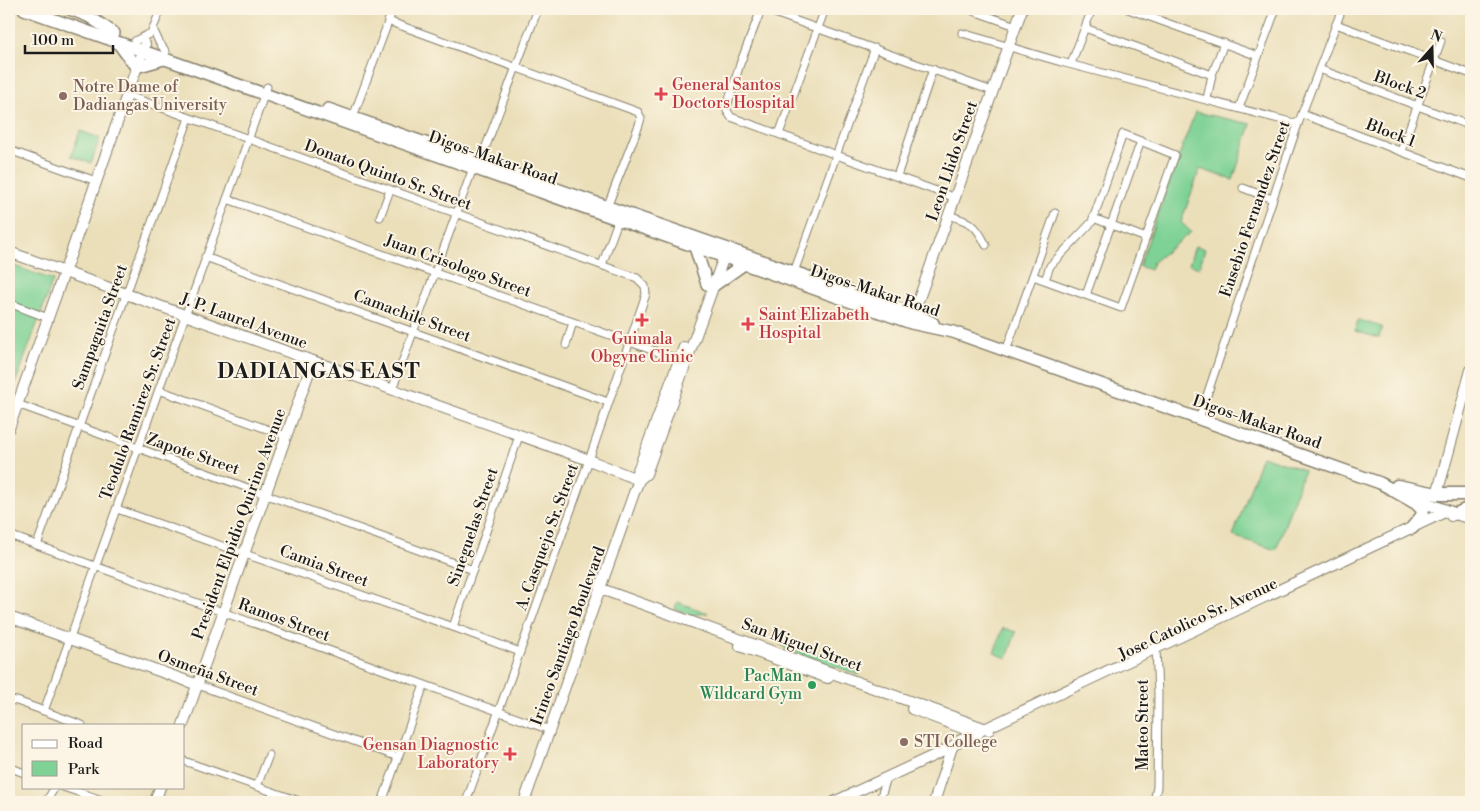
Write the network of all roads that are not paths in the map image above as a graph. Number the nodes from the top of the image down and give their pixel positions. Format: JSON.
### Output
{"nodes":[{"id":1,"x":24,"y":9,"type":"edge"},
{"id":2,"x":46,"y":9,"type":"edge"},
{"id":3,"x":70,"y":9,"type":"edge"},
{"id":4,"x":161,"y":9,"type":"edge"},
{"id":5,"x":393,"y":9,"type":"edge"},
{"id":6,"x":538,"y":9,"type":"edge"},
{"id":7,"x":825,"y":9,"type":"edge"},
{"id":8,"x":968,"y":9,"type":"edge"},
{"id":9,"x":1022,"y":9,"type":"edge"},
{"id":10,"x":1092,"y":9,"type":"edge"},
{"id":11,"x":1128,"y":9,"type":"edge"},
{"id":12,"x":1276,"y":9,"type":"edge"},
{"id":13,"x":1342,"y":9,"type":"edge"},
{"id":14,"x":388,"y":21,"type":"junction"},
{"id":15,"x":1336,"y":24,"type":"junction"},
{"id":16,"x":1016,"y":26,"type":"junction"},
{"id":17,"x":817,"y":28,"type":"junction"},
{"id":18,"x":1085,"y":28,"type":"junction"},
{"id":19,"x":153,"y":29,"type":"junction"},
{"id":20,"x":962,"y":32,"type":"dead end"},
{"id":21,"x":116,"y":38,"type":"junction"},
{"id":22,"x":1441,"y":41,"type":"dead end"},
{"id":23,"x":1224,"y":44,"type":"junction"},
{"id":24,"x":141,"y":45,"type":"junction"},
{"id":25,"x":1008,"y":46,"type":"junction"},
{"id":26,"x":876,"y":48,"type":"junction"},
{"id":27,"x":165,"y":55,"type":"junction"},
{"id":28,"x":1258,"y":56,"type":"junction"},
{"id":29,"x":1434,"y":60,"type":"junction"},
{"id":30,"x":1071,"y":64,"type":"junction"},
{"id":31,"x":516,"y":66,"type":"junction"},
{"id":32,"x":136,"y":68,"type":"junction"},
{"id":33,"x":933,"y":69,"type":"junction"},
{"id":34,"x":1319,"y":70,"type":"junction"},
{"id":35,"x":1471,"y":74,"type":"edge"},
{"id":36,"x":1212,"y":75,"type":"junction"},
{"id":37,"x":266,"y":91,"type":"junction"},
{"id":38,"x":992,"y":91,"type":"junction"},
{"id":39,"x":126,"y":96,"type":"junction"},
{"id":40,"x":1207,"y":99,"type":"junction"},
{"id":41,"x":1418,"y":106,"type":"junction"},
{"id":42,"x":1239,"y":108,"type":"junction"},
{"id":43,"x":1302,"y":114,"type":"junction"},
{"id":44,"x":353,"y":117,"type":"junction"},
{"id":45,"x":189,"y":118,"type":"junction"},
{"id":46,"x":1298,"y":124,"type":"junction"},
{"id":47,"x":1471,"y":126,"type":"edge"},
{"id":48,"x":779,"y":134,"type":"junction"},
{"id":49,"x":248,"y":139,"type":"junction"},
{"id":50,"x":1142,"y":141,"type":"junction"},
{"id":51,"x":9,"y":150,"type":"edge"},
{"id":52,"x":1401,"y":151,"type":"junction"},
{"id":53,"x":836,"y":154,"type":"junction"},
{"id":54,"x":476,"y":165,"type":"junction"},
{"id":55,"x":898,"y":176,"type":"junction"},
{"id":56,"x":1471,"y":178,"type":"edge"},
{"id":57,"x":96,"y":181,"type":"junction"},
{"id":58,"x":1243,"y":188,"type":"dead end"},
{"id":59,"x":390,"y":190,"type":"junction"},
{"id":60,"x":956,"y":198,"type":"junction"},
{"id":61,"x":1272,"y":198,"type":"junction"},
{"id":62,"x":227,"y":199,"type":"junction"},
{"id":63,"x":606,"y":211,"type":"junction"},
{"id":64,"x":1055,"y":213,"type":"dead end"},
{"id":65,"x":456,"y":214,"type":"junction"},
{"id":66,"x":620,"y":215,"type":"junction"},
{"id":67,"x":949,"y":215,"type":"junction"},
{"id":68,"x":380,"y":217,"type":"dead end"},
{"id":69,"x":1093,"y":218,"type":"junction"},
{"id":70,"x":1111,"y":225,"type":"junction"},
{"id":71,"x":1146,"y":238,"type":"junction"},
{"id":72,"x":986,"y":246,"type":"dead end"},
{"id":73,"x":695,"y":247,"type":"junction"},
{"id":74,"x":722,"y":251,"type":"junction"},
{"id":75,"x":9,"y":252,"type":"edge"},
{"id":76,"x":205,"y":257,"type":"junction"},
{"id":77,"x":1038,"y":262,"type":"junction"},
{"id":78,"x":602,"y":264,"type":"junction"},
{"id":79,"x":744,"y":264,"type":"junction"},
{"id":80,"x":1050,"y":266,"type":"junction"},
{"id":81,"x":63,"y":272,"type":"junction"},
{"id":82,"x":435,"y":272,"type":"junction"},
{"id":83,"x":794,"y":272,"type":"junction"},
{"id":84,"x":1033,"y":276,"type":"junction"},
{"id":85,"x":641,"y":280,"type":"joint"},
{"id":86,"x":1045,"y":280,"type":"junction"},
{"id":87,"x":710,"y":285,"type":"junction"},
{"id":88,"x":126,"y":294,"type":"junction"},
{"id":89,"x":1086,"y":295,"type":"junction"},
{"id":90,"x":9,"y":303,"type":"edge"},
{"id":91,"x":186,"y":315,"type":"junction"},
{"id":92,"x":48,"y":318,"type":"junction"},
{"id":93,"x":912,"y":318,"type":"junction"},
{"id":94,"x":573,"y":322,"type":"junction"},
{"id":95,"x":414,"y":331,"type":"junction"},
{"id":96,"x":629,"y":342,"type":"junction"},
{"id":97,"x":566,"y":345,"type":"dead end"},
{"id":98,"x":1006,"y":351,"type":"junction"},
{"id":99,"x":313,"y":361,"type":"junction"},
{"id":100,"x":683,"y":361,"type":"junction"},
{"id":101,"x":1471,"y":370,"type":"edge"},
{"id":102,"x":159,"y":390,"type":"junction"},
{"id":103,"x":392,"y":390,"type":"junction"},
{"id":104,"x":13,"y":402,"type":"edge"},
{"id":105,"x":608,"y":402,"type":"junction"},
{"id":106,"x":1199,"y":419,"type":"junction"},
{"id":107,"x":9,"y":428,"type":"edge"},
{"id":108,"x":79,"y":428,"type":"junction"},
{"id":109,"x":286,"y":436,"type":"junction"},
{"id":110,"x":520,"y":436,"type":"junction"},
{"id":111,"x":138,"y":449,"type":"junction"},
{"id":112,"x":588,"y":460,"type":"junction"},
{"id":113,"x":639,"y":480,"type":"junction"},
{"id":114,"x":1396,"y":489,"type":"junction"},
{"id":115,"x":265,"y":494,"type":"junction"},
{"id":116,"x":1437,"y":494,"type":"junction"},
{"id":117,"x":1471,"y":494,"type":"edge"},
{"id":118,"x":1471,"y":499,"type":"edge"},
{"id":119,"x":117,"y":508,"type":"junction"},
{"id":120,"x":1462,"y":512,"type":"edge"},
{"id":121,"x":1412,"y":528,"type":"junction"},
{"id":122,"x":9,"y":535,"type":"edge"},
{"id":123,"x":37,"y":546,"type":"junction"},
{"id":124,"x":244,"y":552,"type":"junction"},
{"id":125,"x":96,"y":567,"type":"junction"},
{"id":126,"x":473,"y":570,"type":"junction"},
{"id":127,"x":599,"y":592,"type":"junction"},
{"id":128,"x":223,"y":612,"type":"junction"},
{"id":129,"x":9,"y":616,"type":"edge"},
{"id":130,"x":453,"y":627,"type":"junction"},
{"id":131,"x":70,"y":639,"type":"junction"},
{"id":132,"x":520,"y":652,"type":"junction"},
{"id":133,"x":1156,"y":652,"type":"junction"},
{"id":134,"x":198,"y":685,"type":"junction"},
{"id":135,"x":424,"y":685,"type":"junction"},
{"id":136,"x":9,"y":700,"type":"edge"},
{"id":137,"x":44,"y":712,"type":"junction"},
{"id":138,"x":499,"y":712,"type":"junction"},
{"id":139,"x":79,"y":724,"type":"edge"},
{"id":140,"x":183,"y":724,"type":"edge"},
{"id":141,"x":550,"y":730,"type":"junction"},
{"id":142,"x":984,"y":732,"type":"junction"},
{"id":143,"x":952,"y":747,"type":"junction"},
{"id":144,"x":269,"y":755,"type":"dead end"},
{"id":145,"x":398,"y":757,"type":"junction"},
{"id":146,"x":185,"y":761,"type":"edge"},
{"id":147,"x":9,"y":768,"type":"edge"},
{"id":148,"x":22,"y":772,"type":"edge"},
{"id":149,"x":887,"y":778,"type":"junction"},
{"id":150,"x":257,"y":786,"type":"junction"},
{"id":151,"x":54,"y":788,"type":"edge"},
{"id":152,"x":66,"y":788,"type":"edge"},
{"id":153,"x":160,"y":788,"type":"edge"},
{"id":154,"x":46,"y":802,"type":"edge"},
{"id":155,"x":108,"y":802,"type":"edge"},
{"id":156,"x":154,"y":802,"type":"edge"},
{"id":157,"x":302,"y":802,"type":"edge"},
{"id":158,"x":382,"y":802,"type":"edge"},
{"id":159,"x":466,"y":802,"type":"edge"},
{"id":160,"x":524,"y":802,"type":"edge"},
{"id":161,"x":834,"y":802,"type":"edge"},
{"id":162,"x":879,"y":802,"type":"edge"},
{"id":163,"x":934,"y":802,"type":"edge"},
{"id":164,"x":1154,"y":802,"type":"edge"}],
"edges":[{"from":1,"to":21,"type":"main road","name":"Digos-Makar Road"},
{"from":2,"to":21,"type":"main road","name":"Digos-Makar Road"},
{"from":3,"to":21,"type":"main road"},
{"from":4,"to":19,"type":"street"},
{"from":5,"to":14,"type":"street"},
{"from":6,"to":31,"type":"street"},
{"from":7,"to":17,"type":"street"},
{"from":8,"to":16,"type":"street"},
{"from":9,"to":16,"type":"main road","name":"Leon Llido Street"},
{"from":10,"to":18,"type":"street"},
{"from":11,"to":23,"type":"street"},
{"from":12,"to":28,"type":"street"},
{"from":13,"to":15,"type":"street","name":"Eusebio Fernandez Street"},
{"from":14,"to":31,"type":"street"},
{"from":14,"to":44,"type":"street"},
{"from":15,"to":29,"type":"street"},
{"from":15,"to":34,"type":"street","name":"Eusebio Fernandez Street"},
{"from":16,"to":25,"type":"main road","name":"Leon Llido Street"},
{"from":17,"to":26,"type":"street"},
{"from":17,"to":48,"type":"street"},
{"from":17,"to":48,"type":"street"},
{"from":18,"to":30,"type":"street"},
{"from":18,"to":36,"type":"street"},
{"from":19,"to":24,"type":"street"},
{"from":19,"to":27,"type":"street"},
{"from":20,"to":25,"type":"street"},
{"from":21,"to":24,"type":"main road","name":"Digos-Makar Road"},
{"from":21,"to":32,"type":"main road"},
{"from":22,"to":29,"type":"street"},
{"from":23,"to":28,"type":"street"},
{"from":23,"to":36,"type":"street"},
{"from":24,"to":27,"type":"main road","name":"Digos-Makar Road"},
{"from":24,"to":32,"type":"main road"},
{"from":25,"to":30,"type":"street"},
{"from":25,"to":38,"type":"main road","name":"Leon Llido Street"},
{"from":26,"to":33,"type":"street"},
{"from":26,"to":53,"type":"street"},
{"from":27,"to":32,"type":"main road"},
{"from":27,"to":37,"type":"main road","name":"Digos-Makar Road"},
{"from":28,"to":42,"type":"street"},
{"from":29,"to":35,"type":"street"},
{"from":29,"to":41,"type":"street"},
{"from":30,"to":40,"type":"street"},
{"from":31,"to":54,"type":"street"},
{"from":31,"to":63,"type":"street"},
{"from":32,"to":39,"type":"main road"},
{"from":33,"to":38,"type":"street"},
{"from":33,"to":55,"type":"street"},
{"from":34,"to":41,"type":"street","name":"Block 2"},
{"from":34,"to":43,"type":"street","name":"Eusebio Fernandez Street"},
{"from":36,"to":40,"type":"street"},
{"from":37,"to":44,"type":"main road","name":"Digos-Makar Road"},
{"from":37,"to":49,"type":"street","name":"Teodulo Ramirez Sr. Street"},
{"from":37,"to":54,"type":"main road","name":"Digos-Makar Road"},
{"from":38,"to":60,"type":"main road","name":"Leon Llido Street"},
{"from":39,"to":45,"type":"street","name":"Donato Quinto Sr. Street"},
{"from":39,"to":57,"type":"main road"},
{"from":40,"to":42,"type":"street"},
{"from":41,"to":47,"type":"street","name":"Block 2"},
{"from":41,"to":52,"type":"street"},
{"from":42,"to":46,"type":"street"},
{"from":43,"to":46,"type":"street","name":"Eusebio Fernandez Street"},
{"from":43,"to":52,"type":"street","name":"Block 1"},
{"from":44,"to":54,"type":"main road","name":"Digos-Makar Road"},
{"from":45,"to":49,"type":"street","name":"Donato Quinto Sr. Street"},
{"from":45,"to":88,"type":"street","name":"Sampaguita Street"},
{"from":46,"to":61,"type":"street","name":"Eusebio Fernandez Street"},
{"from":48,"to":53,"type":"street"},
{"from":49,"to":59,"type":"street","name":"Donato Quinto Sr. Street"},
{"from":49,"to":62,"type":"street","name":"Teodulo Ramirez Sr. Street"},
{"from":50,"to":69,"type":"street"},
{"from":50,"to":70,"type":"street"},
{"from":50,"to":71,"type":"street"},
{"from":51,"to":57,"type":"street"},
{"from":52,"to":56,"type":"street","name":"Block 1"},
{"from":53,"to":55,"type":"street"},
{"from":53,"to":83,"type":"street"},
{"from":54,"to":63,"type":"main road","name":"Digos-Makar Road"},
{"from":54,"to":65,"type":"street"},
{"from":55,"to":60,"type":"street"},
{"from":57,"to":81,"type":"main road"},
{"from":58,"to":61,"type":"street"},
{"from":59,"to":65,"type":"street","name":"Donato Quinto Sr. Street"},
{"from":59,"to":68,"type":"street"},
{"from":60,"to":67,"type":"main road","name":"Leon Llido Street"},
{"from":61,"to":106,"type":"street","name":"Eusebio Fernandez Street"},
{"from":62,"to":76,"type":"street","name":"Teodulo Ramirez Sr. Street"},
{"from":62,"to":82,"type":"street","name":"Juan Crisologo Street"},
{"from":63,"to":66,"type":"main road","name":"Digos-Makar Road"},
{"from":64,"to":77,"type":"street"},
{"from":65,"to":78,"type":"street","name":"Donato Quinto Sr. Street"},
{"from":65,"to":82,"type":"street"},
{"from":66,"to":73,"type":"main road","name":"Digos-Makar Road"},
{"from":66,"to":74,"type":"main road","name":"Digos-Makar Road"},
{"from":66,"to":78,"type":"street"},
{"from":67,"to":72,"type":"street"},
{"from":67,"to":93,"type":"main road","name":"Leon Llido Street"},
{"from":69,"to":70,"type":"street"},
{"from":69,"to":80,"type":"street"},
{"from":70,"to":71,"type":"street"},
{"from":70,"to":89,"type":"street"},
{"from":71,"to":89,"type":"street"},
{"from":73,"to":74,"type":"main road","name":"Digos-Makar Road"},
{"from":73,"to":87,"type":"main road"},
{"from":74,"to":79,"type":"main road","name":"Digos-Makar Road"},
{"from":74,"to":83,"type":"main road","name":"Digos-Makar Road"},
{"from":74,"to":87,"type":"main road","name":"Irineo Santiago Boulevard"},
{"from":75,"to":81,"type":"main road","name":"J. P. Laurel Avenue"},
{"from":76,"to":91,"type":"street","name":"Teodulo Ramirez Sr. Street"},
{"from":76,"to":95,"type":"street","name":"Camachile Street"},
{"from":77,"to":80,"type":"street"},
{"from":77,"to":84,"type":"street"},
{"from":78,"to":85,"type":"street","name":"Donato Quinto Sr. Street"},
{"from":79,"to":87,"type":"main road"},
{"from":79,"to":93,"type":"main road","name":"Digos-Makar Road"},
{"from":80,"to":86,"type":"street"},
{"from":81,"to":88,"type":"main road","name":"J. P. Laurel Avenue"},
{"from":81,"to":92,"type":"main road"},
{"from":82,"to":94,"type":"street","name":"Juan Crisologo Street"},
{"from":82,"to":95,"type":"street"},
{"from":83,"to":93,"type":"main road","name":"Digos-Makar Road"},
{"from":84,"to":86,"type":"street"},
{"from":84,"to":98,"type":"street"},
{"from":85,"to":96,"type":"street","name":"A. Casquejo Sr. Street"},
{"from":86,"to":89,"type":"street"},
{"from":87,"to":100,"type":"main road","name":"Irineo Santiago Boulevard"},
{"from":88,"to":91,"type":"main road","name":"J. P. Laurel Avenue"},
{"from":88,"to":108,"type":"street","name":"Sampaguita Street"},
{"from":90,"to":92,"type":"street"},
{"from":91,"to":99,"type":"main road","name":"J. P. Laurel Avenue"},
{"from":91,"to":102,"type":"street","name":"Teodulo Ramirez Sr. Street"},
{"from":92,"to":104,"type":"main road"},
{"from":93,"to":98,"type":"main road","name":"Digos-Makar Road"},
{"from":94,"to":96,"type":"street","name":"Juan Crisologo Street"},
{"from":94,"to":97,"type":"street"},
{"from":95,"to":103,"type":"street"},
{"from":95,"to":105,"type":"street","name":"Camachile Street"},
{"from":96,"to":100,"type":"street","name":"Juan Crisologo Street"},
{"from":96,"to":105,"type":"street","name":"A. Casquejo Sr. Street"},
{"from":98,"to":106,"type":"main road","name":"Digos-Makar Road"},
{"from":99,"to":103,"type":"main road","name":"J. P. Laurel Avenue"},
{"from":99,"to":109,"type":"main road","name":"President Elpidio Quirino Avenue"},
{"from":100,"to":113,"type":"main road","name":"Irineo Santiago Boulevard"},
{"from":101,"to":116,"type":"main road"},
{"from":102,"to":109,"type":"street"},
{"from":102,"to":111,"type":"street","name":"Teodulo Ramirez Sr. Street"},
{"from":103,"to":110,"type":"main road","name":"J. P. Laurel Avenue"},
{"from":104,"to":107,"type":"main road"},
{"from":104,"to":108,"type":"street","name":"Zapote Street"},
{"from":105,"to":112,"type":"street","name":"A. Casquejo Sr. Street"},
{"from":106,"to":114,"type":"main road","name":"Digos-Makar Road"},
{"from":108,"to":111,"type":"street","name":"Zapote Street"},
{"from":108,"to":123,"type":"street","name":"Sampaguita Street"},
{"from":109,"to":115,"type":"main road","name":"President Elpidio Quirino Avenue"},
{"from":110,"to":112,"type":"main road","name":"J. P. Laurel Avenue"},
{"from":110,"to":126,"type":"street","name":"Sineguelas Street"},
{"from":111,"to":115,"type":"street","name":"Zapote Street"},
{"from":111,"to":119,"type":"street","name":"Teodulo Ramirez Sr. Street"},
{"from":112,"to":113,"type":"main road","name":"J. P. Laurel Avenue"},
{"from":112,"to":132,"type":"street","name":"A. Casquejo Sr. Street"},
{"from":113,"to":127,"type":"main road","name":"Irineo Santiago Boulevard"},
{"from":114,"to":116,"type":"highway"},
{"from":114,"to":120,"type":"main road","name":"Digos-Makar Road"},
{"from":114,"to":121,"type":"highway"},
{"from":115,"to":124,"type":"main road","name":"President Elpidio Quirino Avenue"},
{"from":115,"to":126,"type":"street","name":"Zapote Street"},
{"from":116,"to":117,"type":"highway"},
{"from":118,"to":120,"type":"main road"},
{"from":119,"to":124,"type":"street","name":"Camia Street"},
{"from":119,"to":125,"type":"street","name":"Teodulo Ramirez Sr. Street"},
{"from":120,"to":121,"type":"main road","name":"Jose Catolico Sr. Avenue"},
{"from":120,"to":133,"type":"main road","name":"Jose Catolico Sr. Avenue"},
{"from":121,"to":133,"type":"main road","name":"Jose Catolico Sr. Avenue"},
{"from":122,"to":123,"type":"street","name":"Ramos Street"},
{"from":123,"to":125,"type":"street","name":"Ramos Street"},
{"from":124,"to":128,"type":"main road","name":"President Elpidio Quirino Avenue"},
{"from":124,"to":130,"type":"street","name":"Camia Street"},
{"from":125,"to":128,"type":"street","name":"Ramos Street"},
{"from":125,"to":131,"type":"street","name":"Teodulo Ramirez Sr. Street"},
{"from":126,"to":130,"type":"street","name":"Sineguelas Street"},
{"from":127,"to":141,"type":"main road","name":"Irineo Santiago Boulevard"},
{"from":127,"to":142,"type":"main road","name":"San Miguel Street"},
{"from":128,"to":134,"type":"main road","name":"President Elpidio Quirino Avenue"},
{"from":128,"to":135,"type":"street","name":"Ramos Street"},
{"from":129,"to":131,"type":"main road","name":"Osmeña Street"},
{"from":130,"to":132,"type":"street","name":"Camia Street"},
{"from":131,"to":134,"type":"main road","name":"Osmeña Street"},
{"from":131,"to":137,"type":"street","name":"Teodulo Ramirez Sr. Street"},
{"from":132,"to":138,"type":"street","name":"A. Casquejo Sr. Street"},
{"from":133,"to":142,"type":"main road","name":"Jose Catolico Sr. Avenue"},
{"from":133,"to":164,"type":"street","name":"Mateo Street"},
{"from":134,"to":140,"type":"main road","name":"President Elpidio Quirino Avenue"},
{"from":134,"to":145,"type":"street","name":"Osmeña Street"},
{"from":135,"to":138,"type":"street","name":"Ramos Street"},
{"from":135,"to":145,"type":"street"},
{"from":136,"to":137,"type":"street"},
{"from":137,"to":139,"type":"street"},
{"from":138,"to":141,"type":"street","name":"Ramos Street"},
{"from":138,"to":159,"type":"street","name":"A. Casquejo Sr. Street"},
{"from":141,"to":160,"type":"main road","name":"Irineo Santiago Boulevard"},
{"from":142,"to":143,"type":"main road","name":"Jose Catolico Sr. Avenue"},
{"from":143,"to":149,"type":"main road","name":"Jose Catolico Sr. Avenue"},
{"from":143,"to":163,"type":"main road"},
{"from":144,"to":150,"type":"street"},
{"from":145,"to":158,"type":"street"},
{"from":146,"to":150,"type":"street"},
{"from":147,"to":148,"type":"street"},
{"from":149,"to":161,"type":"main road","name":"Jose Catolico Sr. Avenue"},
{"from":149,"to":162,"type":"street"},
{"from":150,"to":157,"type":"street"},
{"from":151,"to":154,"type":"street"},
{"from":152,"to":155,"type":"street"},
{"from":153,"to":156,"type":"main road"}]}
